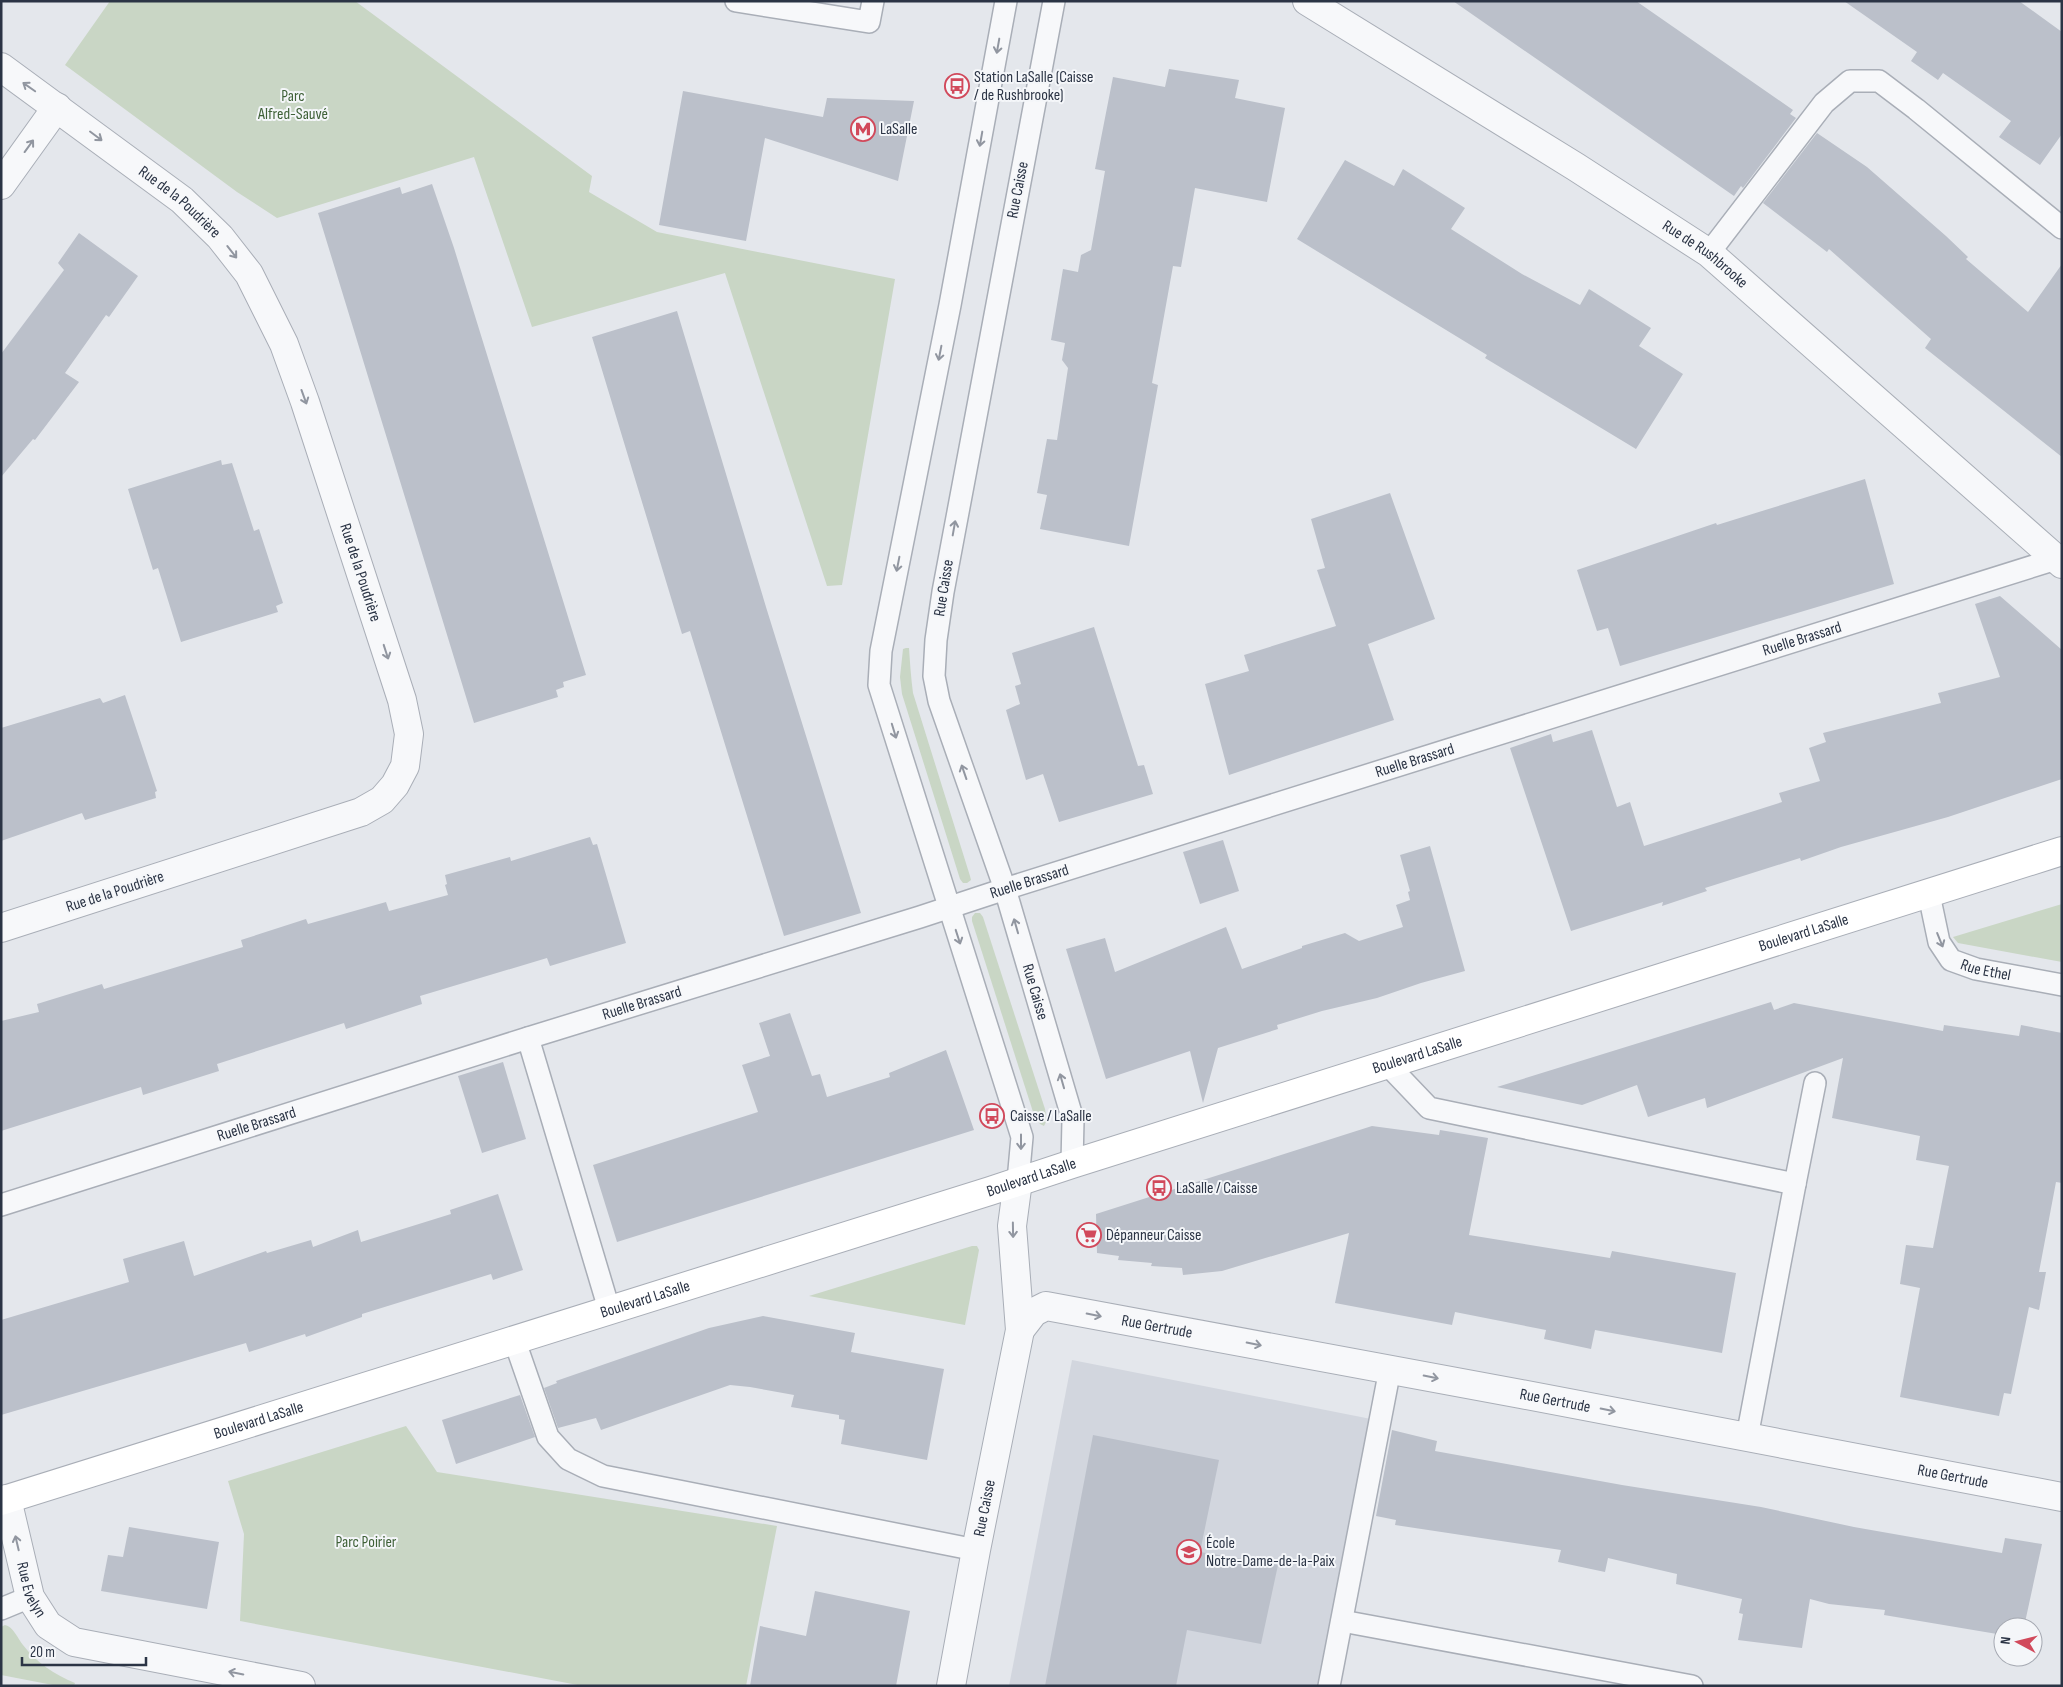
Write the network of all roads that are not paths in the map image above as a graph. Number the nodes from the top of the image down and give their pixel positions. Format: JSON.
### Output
{"nodes":[{"id":1,"x":736,"y":1,"type":"edge"},
{"id":2,"x":873,"y":1,"type":"edge"},
{"id":3,"x":1006,"y":1,"type":"edge"},
{"id":4,"x":1054,"y":1,"type":"edge"},
{"id":5,"x":1307,"y":1,"type":"edge"},
{"id":6,"x":1,"y":67,"type":"edge"},
{"id":7,"x":57,"y":107,"type":"junction"},
{"id":8,"x":1,"y":185,"type":"edge"},
{"id":9,"x":2062,"y":228,"type":"edge"},
{"id":10,"x":1709,"y":253,"type":"junction"},
{"id":11,"x":2059,"y":562,"type":"edge"},
{"id":12,"x":2062,"y":851,"type":"edge"},
{"id":13,"x":1005,"y":888,"type":"junction"},
{"id":14,"x":1926,"y":894,"type":"junction"},
{"id":15,"x":948,"y":908,"type":"junction"},
{"id":16,"x":1,"y":928,"type":"edge"},
{"id":17,"x":2062,"y":985,"type":"edge"},
{"id":18,"x":528,"y":1038,"type":"junction"},
{"id":19,"x":1387,"y":1064,"type":"junction"},
{"id":20,"x":1815,"y":1083,"type":"dead end"},
{"id":21,"x":1072,"y":1164,"type":"junction"},
{"id":22,"x":1018,"y":1181,"type":"junction"},
{"id":23,"x":1795,"y":1184,"type":"junction"},
{"id":24,"x":1,"y":1205,"type":"edge"},
{"id":25,"x":1046,"y":1306,"type":"joint"},
{"id":26,"x":609,"y":1310,"type":"junction"},
{"id":27,"x":1020,"y":1330,"type":"junction"},
{"id":28,"x":514,"y":1339,"type":"junction"},
{"id":29,"x":1390,"y":1370,"type":"junction"},
{"id":30,"x":1747,"y":1437,"type":"junction"},
{"id":31,"x":2062,"y":1497,"type":"edge"},
{"id":32,"x":4,"y":1500,"type":"edge"},
{"id":33,"x":976,"y":1550,"type":"junction"},
{"id":34,"x":30,"y":1597,"type":"junction"},
{"id":35,"x":1,"y":1609,"type":"edge"},
{"id":36,"x":1342,"y":1621,"type":"junction"},
{"id":37,"x":301,"y":1686,"type":"edge"},
{"id":38,"x":951,"y":1686,"type":"edge"},
{"id":39,"x":1329,"y":1686,"type":"edge"},
{"id":40,"x":1692,"y":1686,"type":"edge"}],
"edges":[{"from":1,"to":2,"type":"lane"},
{"from":3,"to":15,"type":"lane","one_way":true},
{"from":13,"to":4,"type":"lane","name":"Rue Caisse","one_way":true},
{"from":5,"to":10,"type":"street","name":"Rue de Rushbrooke"},
{"from":7,"to":6,"type":"street","name":"Rue de la Poudrière","one_way":true},
{"from":8,"to":7,"type":"street","one_way":true},
{"from":7,"to":16,"type":"street","name":"Rue de la Poudrière","one_way":true},
{"from":9,"to":10,"type":"lane"},
{"from":10,"to":11,"type":"street","name":"Rue de Rushbrooke"},
{"from":11,"to":13,"type":"lane","name":"Ruelle Brassard"},
{"from":12,"to":14,"type":"main road","name":"Boulevard LaSalle"},
{"from":13,"to":15,"type":"lane","name":"Ruelle Brassard"},
{"from":21,"to":13,"type":"lane","name":"Rue Caisse","one_way":true},
{"from":14,"to":17,"type":"lane","name":"Rue Ethel","one_way":true},
{"from":14,"to":19,"type":"main road","name":"Boulevard LaSalle"},
{"from":15,"to":18,"type":"lane","name":"Ruelle Brassard"},
{"from":15,"to":22,"type":"lane","one_way":true},
{"from":18,"to":24,"type":"lane","name":"Ruelle Brassard"},
{"from":18,"to":26,"type":"lane"},
{"from":19,"to":21,"type":"main road","name":"Boulevard LaSalle"},
{"from":19,"to":23,"type":"lane"},
{"from":20,"to":23,"type":"lane"},
{"from":21,"to":22,"type":"main road","name":"Boulevard LaSalle"},
{"from":22,"to":26,"type":"main road","name":"Boulevard LaSalle"},
{"from":22,"to":27,"type":"street","name":"Rue Caisse","one_way":true},
{"from":23,"to":30,"type":"lane"},
{"from":25,"to":27,"type":"street","name":"Rue Caisse"},
{"from":25,"to":29,"type":"street","name":"Rue Gertrude","one_way":true},
{"from":26,"to":28,"type":"main road","name":"Boulevard LaSalle"},
{"from":27,"to":33,"type":"street","name":"Rue Caisse"},
{"from":28,"to":32,"type":"main road","name":"Boulevard LaSalle"},
{"from":28,"to":33,"type":"lane"},
{"from":29,"to":30,"type":"street","name":"Rue Gertrude","one_way":true},
{"from":29,"to":36,"type":"lane"},
{"from":30,"to":31,"type":"street","name":"Rue Gertrude"},
{"from":34,"to":32,"type":"street","name":"Rue Evelyn","one_way":true},
{"from":33,"to":38,"type":"street","name":"Rue Caisse"},
{"from":34,"to":35,"type":"lane"},
{"from":37,"to":34,"type":"street","name":"Rue Evelyn","one_way":true},
{"from":36,"to":39,"type":"lane"},
{"from":36,"to":40,"type":"lane"}]}
